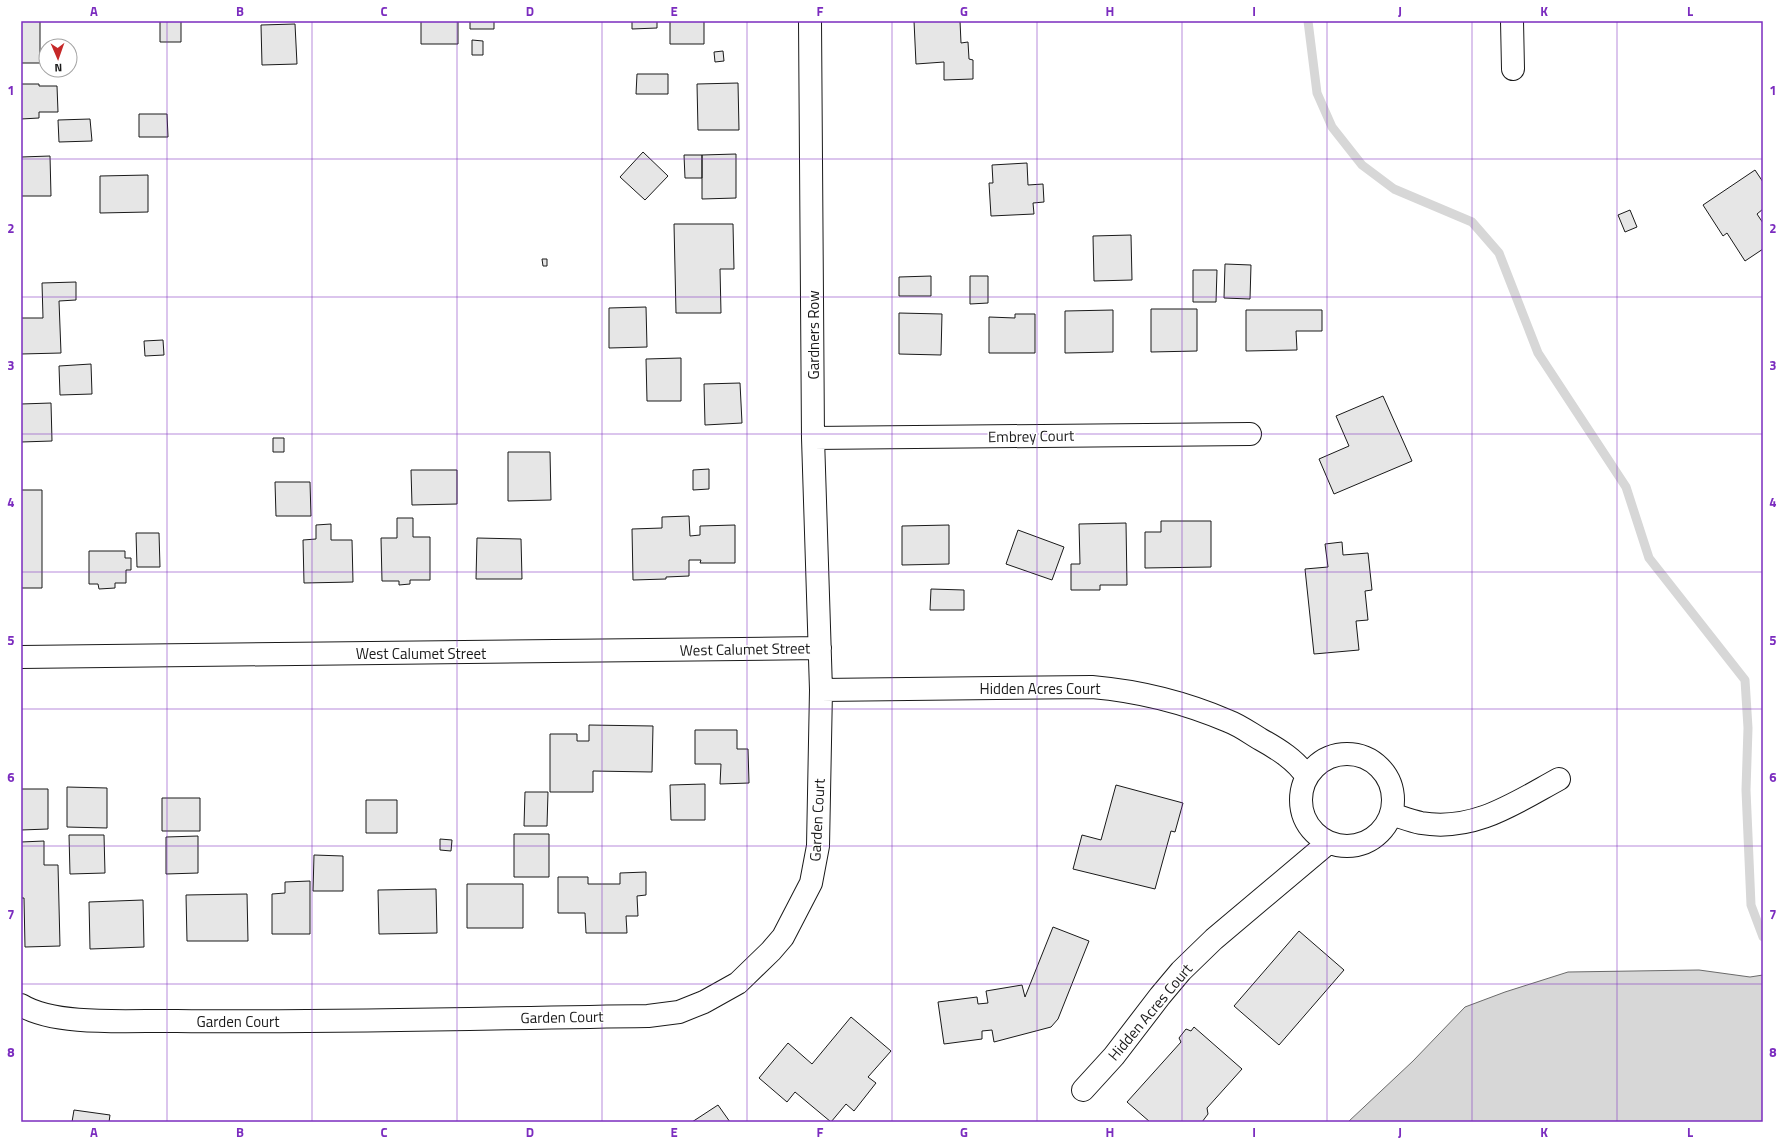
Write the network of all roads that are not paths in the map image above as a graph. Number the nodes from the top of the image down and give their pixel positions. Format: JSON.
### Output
{"nodes":[{"id":1,"x":810,"y":21,"type":"edge"},
{"id":2,"x":1512,"y":21,"type":"edge"},
{"id":3,"x":1514,"y":69,"type":"dead end"},
{"id":4,"x":1250,"y":434,"type":"dead end"},
{"id":5,"x":813,"y":438,"type":"junction"},
{"id":6,"x":820,"y":648,"type":"junction"},
{"id":7,"x":21,"y":657,"type":"edge"},
{"id":8,"x":821,"y":690,"type":"junction"},
{"id":9,"x":1307,"y":777,"type":"junction"},
{"id":10,"x":1559,"y":778,"type":"dead end"},
{"id":11,"x":1391,"y":814,"type":"junction"},
{"id":12,"x":1328,"y":843,"type":"junction"},
{"id":13,"x":21,"y":1005,"type":"edge"},
{"id":14,"x":1082,"y":1090,"type":"dead end"}],
"edges":[{"from":1,"to":5,"type":"street","name":"Gardners Row"},
{"from":2,"to":3,"type":"street"},
{"from":4,"to":5,"type":"street","name":"Embrey Court"},
{"from":5,"to":6,"type":"street","name":"Gardners Row"},
{"from":6,"to":7,"type":"street","name":"West Calumet Street"},
{"from":6,"to":8,"type":"street","name":"Garden Court"},
{"from":8,"to":9,"type":"street","name":"Hidden Acres Court"},
{"from":8,"to":13,"type":"street","name":"Garden Court"},
{"from":9,"to":11,"type":"street"},
{"from":9,"to":12,"type":"street"},
{"from":10,"to":11,"type":"street"},
{"from":11,"to":12,"type":"street"},
{"from":12,"to":14,"type":"street","name":"Hidden Acres Court"}]}
